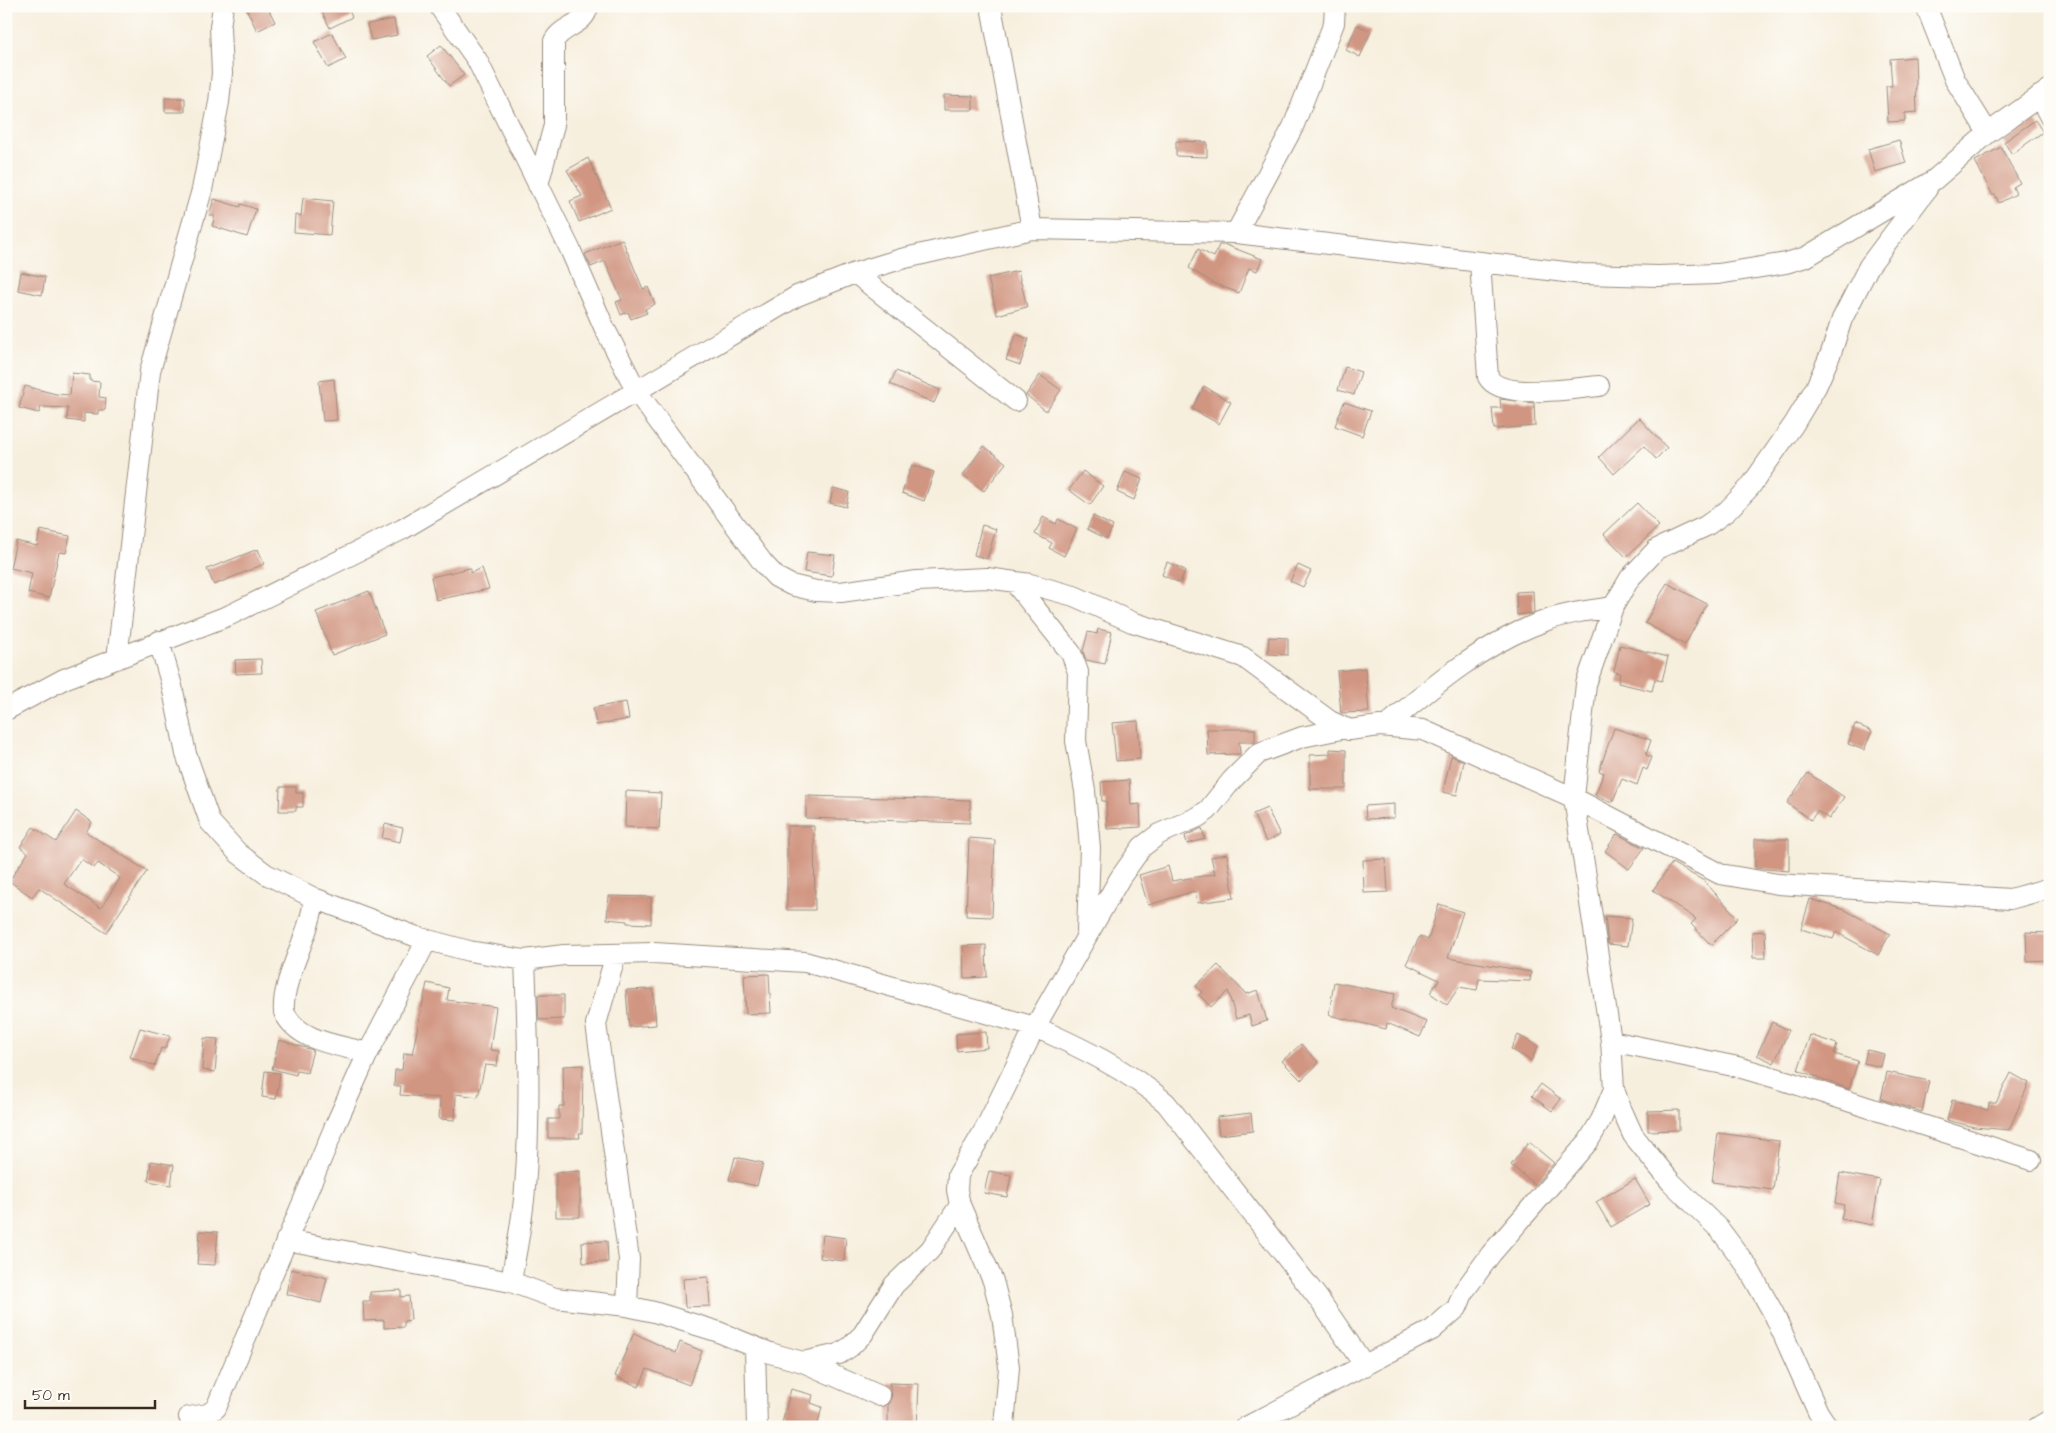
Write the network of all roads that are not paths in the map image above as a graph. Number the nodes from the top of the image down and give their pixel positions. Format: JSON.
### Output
{"nodes":[{"id":1,"x":223,"y":6,"type":"edge"},
{"id":2,"x":439,"y":6,"type":"edge"},
{"id":3,"x":588,"y":6,"type":"edge"},
{"id":4,"x":991,"y":6,"type":"edge"},
{"id":5,"x":1335,"y":6,"type":"edge"},
{"id":6,"x":1926,"y":6,"type":"edge"},
{"id":7,"x":2044,"y":92,"type":"edge"},
{"id":8,"x":2050,"y":117,"type":"edge"},
{"id":9,"x":1988,"y":133,"type":"junction"},
{"id":10,"x":1934,"y":180,"type":"junction"},
{"id":11,"x":538,"y":185,"type":"junction"},
{"id":12,"x":1032,"y":229,"type":"junction"},
{"id":13,"x":1236,"y":234,"type":"junction"},
{"id":14,"x":1480,"y":262,"type":"junction"},
{"id":15,"x":855,"y":273,"type":"junction"},
{"id":16,"x":1599,"y":386,"type":"dead end"},
{"id":17,"x":637,"y":392,"type":"junction"},
{"id":18,"x":1016,"y":402,"type":"dead end"},
{"id":19,"x":1014,"y":582,"type":"junction"},
{"id":20,"x":1613,"y":607,"type":"junction"},
{"id":21,"x":159,"y":641,"type":"junction"},
{"id":22,"x":117,"y":660,"type":"junction"},
{"id":23,"x":6,"y":710,"type":"edge"},
{"id":24,"x":1386,"y":726,"type":"junction"},
{"id":25,"x":1346,"y":728,"type":"junction"},
{"id":26,"x":1574,"y":798,"type":"junction"},
{"id":27,"x":2050,"y":888,"type":"edge"},
{"id":28,"x":314,"y":898,"type":"junction"},
{"id":29,"x":1087,"y":936,"type":"junction"},
{"id":30,"x":427,"y":940,"type":"junction"},
{"id":31,"x":616,"y":954,"type":"junction"},
{"id":32,"x":525,"y":960,"type":"junction"},
{"id":33,"x":1034,"y":1027,"type":"junction"},
{"id":34,"x":1611,"y":1041,"type":"junction"},
{"id":35,"x":368,"y":1053,"type":"junction"},
{"id":36,"x":1614,"y":1089,"type":"junction"},
{"id":37,"x":2031,"y":1160,"type":"dead end"},
{"id":38,"x":960,"y":1205,"type":"junction"},
{"id":39,"x":286,"y":1240,"type":"junction"},
{"id":40,"x":511,"y":1282,"type":"junction"},
{"id":41,"x":627,"y":1306,"type":"junction"},
{"id":42,"x":755,"y":1348,"type":"junction"},
{"id":43,"x":803,"y":1362,"type":"junction"},
{"id":44,"x":1365,"y":1366,"type":"junction"},
{"id":45,"x":880,"y":1396,"type":"dead end"},
{"id":46,"x":189,"y":1417,"type":"dead end"},
{"id":47,"x":2050,"y":1420,"type":"edge"},
{"id":48,"x":757,"y":1427,"type":"edge"},
{"id":49,"x":1004,"y":1427,"type":"edge"},
{"id":50,"x":1246,"y":1427,"type":"edge"},
{"id":51,"x":1828,"y":1427,"type":"edge"},
{"id":52,"x":2038,"y":1427,"type":"edge"}],
"edges":[{"from":1,"to":22,"type":"street"},
{"from":2,"to":11,"type":"street"},
{"from":3,"to":11,"type":"street"},
{"from":4,"to":12,"type":"street"},
{"from":5,"to":13,"type":"street"},
{"from":6,"to":9,"type":"street"},
{"from":7,"to":8,"type":"street"},
{"from":7,"to":9,"type":"street"},
{"from":9,"to":10,"type":"street"},
{"from":10,"to":14,"type":"street"},
{"from":10,"to":20,"type":"street"},
{"from":11,"to":17,"type":"street"},
{"from":12,"to":13,"type":"street"},
{"from":12,"to":15,"type":"street"},
{"from":13,"to":14,"type":"street"},
{"from":14,"to":16,"type":"street"},
{"from":15,"to":17,"type":"street"},
{"from":15,"to":18,"type":"street"},
{"from":17,"to":19,"type":"street"},
{"from":17,"to":21,"type":"street"},
{"from":19,"to":25,"type":"street"},
{"from":19,"to":29,"type":"street"},
{"from":20,"to":24,"type":"street"},
{"from":20,"to":26,"type":"street"},
{"from":21,"to":22,"type":"street"},
{"from":21,"to":28,"type":"street"},
{"from":22,"to":23,"type":"street"},
{"from":24,"to":25,"type":"street"},
{"from":24,"to":26,"type":"street"},
{"from":25,"to":29,"type":"street"},
{"from":26,"to":27,"type":"street"},
{"from":26,"to":34,"type":"street"},
{"from":28,"to":30,"type":"street"},
{"from":28,"to":35,"type":"street"},
{"from":29,"to":33,"type":"street"},
{"from":30,"to":32,"type":"street"},
{"from":30,"to":35,"type":"street"},
{"from":31,"to":32,"type":"street"},
{"from":31,"to":33,"type":"street"},
{"from":31,"to":41,"type":"street"},
{"from":32,"to":40,"type":"street"},
{"from":33,"to":38,"type":"street"},
{"from":33,"to":44,"type":"street"},
{"from":34,"to":36,"type":"street"},
{"from":34,"to":37,"type":"street"},
{"from":35,"to":39,"type":"street"},
{"from":36,"to":44,"type":"street"},
{"from":36,"to":51,"type":"street"},
{"from":38,"to":43,"type":"street"},
{"from":38,"to":49,"type":"street"},
{"from":39,"to":40,"type":"street"},
{"from":39,"to":46,"type":"street"},
{"from":40,"to":41,"type":"street"},
{"from":41,"to":42,"type":"street"},
{"from":42,"to":43,"type":"street"},
{"from":42,"to":48,"type":"street"},
{"from":43,"to":45,"type":"street"},
{"from":44,"to":50,"type":"street"},
{"from":47,"to":52,"type":"street"}]}
